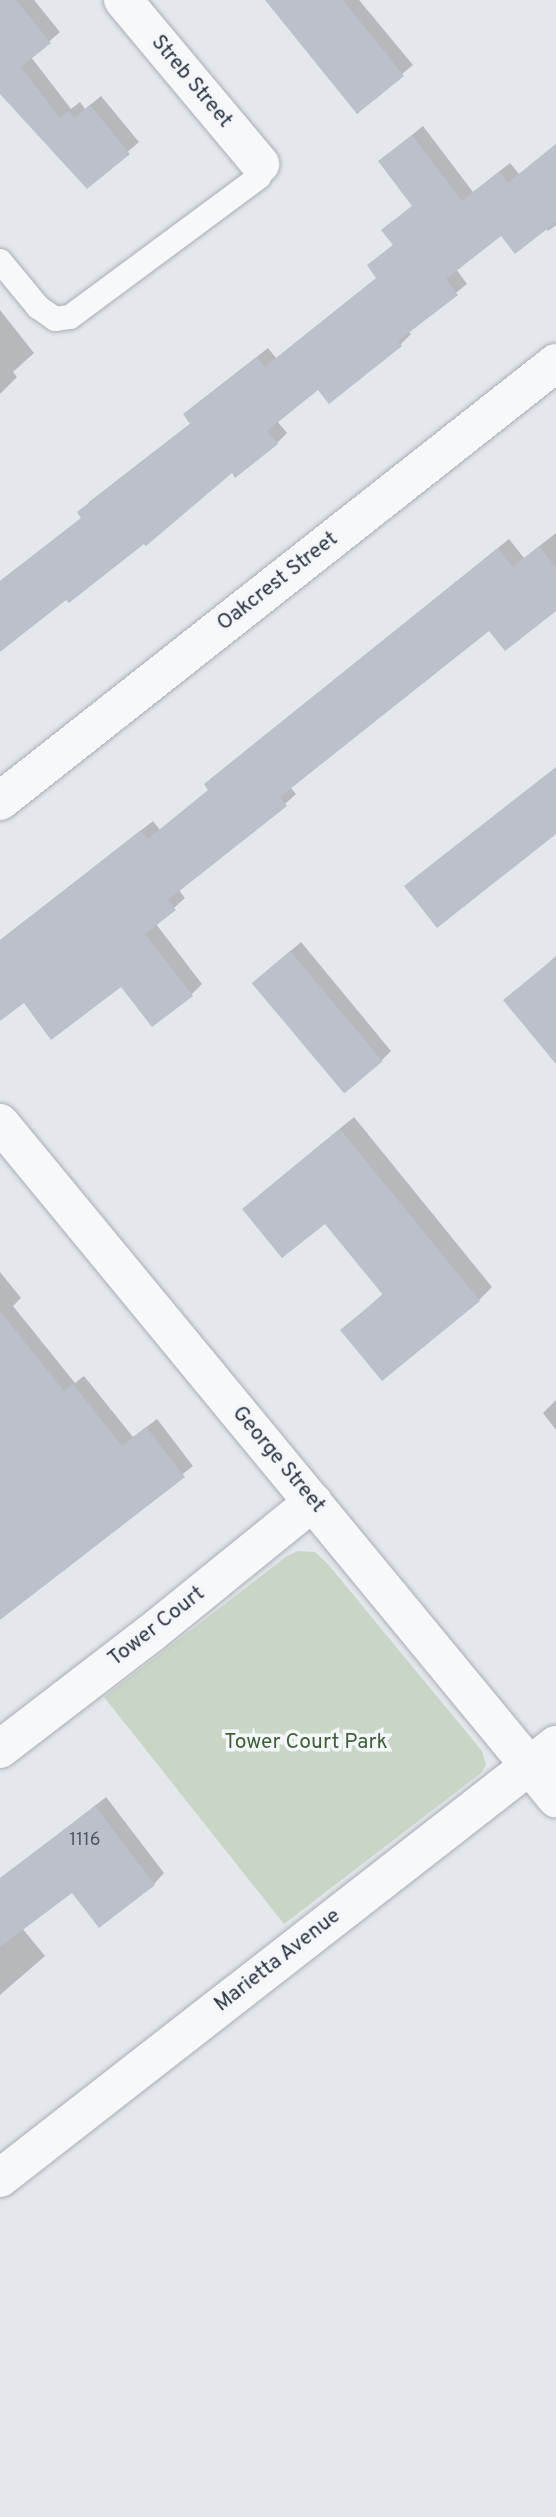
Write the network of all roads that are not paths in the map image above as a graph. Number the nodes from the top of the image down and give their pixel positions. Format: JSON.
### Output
{"nodes":[{"id":1,"x":123,"y":0,"type":"edge"},
{"id":2,"x":260,"y":164,"type":"joint"},
{"id":3,"x":0,"y":261,"type":"edge"},
{"id":4,"x":556,"y":363,"type":"edge"},
{"id":5,"x":0,"y":801,"type":"edge"},
{"id":6,"x":0,"y":1123,"type":"edge"},
{"id":7,"x":313,"y":1502,"type":"junction"},
{"id":8,"x":0,"y":1749,"type":"edge"},
{"id":9,"x":543,"y":1755,"type":"edge"},
{"id":10,"x":556,"y":1798,"type":"edge"},
{"id":11,"x":0,"y":2178,"type":"edge"}],
"edges":[{"from":1,"to":2,"type":"street","name":"Streb Street"},
{"from":2,"to":3,"type":"lane"},
{"from":4,"to":5,"type":"street","name":"Oakcrest Street"},
{"from":6,"to":7,"type":"street","name":"George Street"},
{"from":7,"to":8,"type":"street","name":"Tower Court"},
{"from":7,"to":9,"type":"street","name":"George Street"},
{"from":9,"to":10,"type":"street","name":"George Street"},
{"from":9,"to":11,"type":"street","name":"Marietta Avenue"}]}
